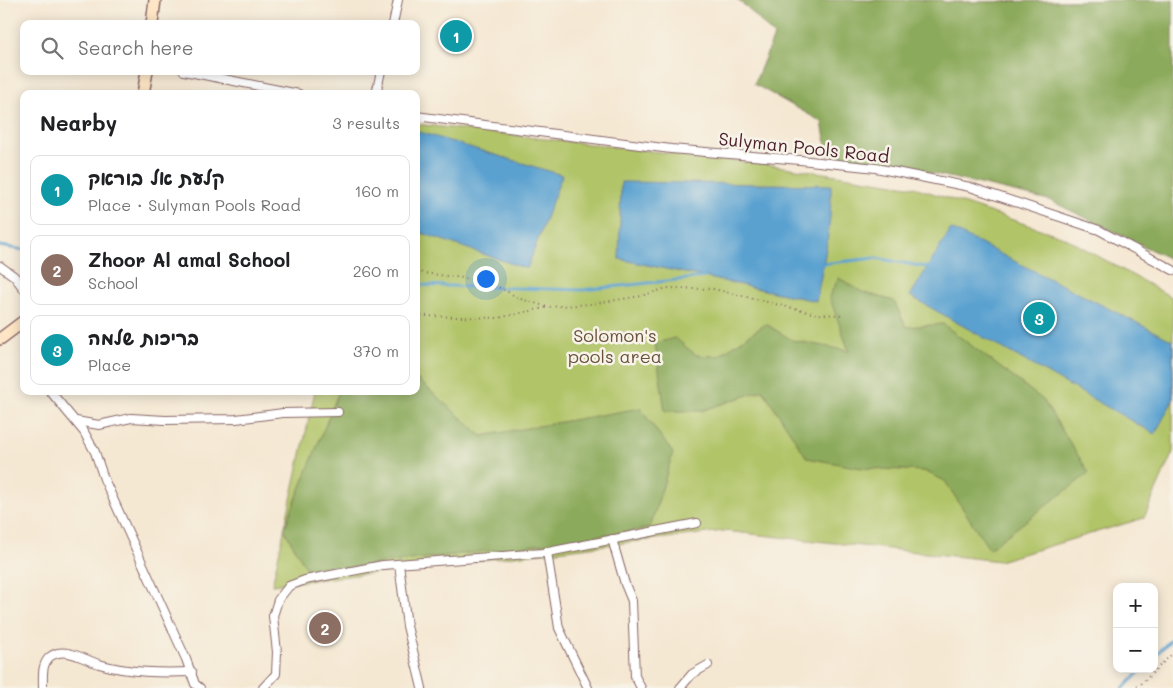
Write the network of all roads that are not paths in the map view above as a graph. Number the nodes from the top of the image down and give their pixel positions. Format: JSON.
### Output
{"nodes":[{"id":1,"x":155,"y":0,"type":"edge"},
{"id":2,"x":398,"y":0,"type":"edge"},
{"id":3,"x":152,"y":20,"type":"edge"},
{"id":4,"x":393,"y":20,"type":"edge"},
{"id":5,"x":145,"y":75,"type":"edge"},
{"id":6,"x":204,"y":75,"type":"edge"},
{"id":7,"x":380,"y":75,"type":"edge"},
{"id":8,"x":144,"y":90,"type":"edge"},
{"id":9,"x":279,"y":90,"type":"edge"},
{"id":10,"x":377,"y":90,"type":"edge"},
{"id":11,"x":420,"y":117,"type":"edge"},
{"id":12,"x":0,"y":266,"type":"edge"},
{"id":13,"x":1173,"y":270,"type":"edge"},
{"id":14,"x":20,"y":284,"type":"edge"},
{"id":15,"x":20,"y":324,"type":"edge"},
{"id":16,"x":0,"y":339,"type":"edge"},
{"id":17,"x":53,"y":395,"type":"edge"},
{"id":18,"x":338,"y":412,"type":"dead end"},
{"id":19,"x":76,"y":421,"type":"junction"},
{"id":20,"x":697,"y":523,"type":"dead end"},
{"id":21,"x":612,"y":539,"type":"junction"},
{"id":22,"x":546,"y":552,"type":"junction"},
{"id":23,"x":399,"y":564,"type":"junction"},
{"id":24,"x":708,"y":665,"type":"dead end"},
{"id":25,"x":192,"y":672,"type":"junction"},
{"id":26,"x":43,"y":688,"type":"edge"},
{"id":27,"x":200,"y":688,"type":"edge"},
{"id":28,"x":263,"y":688,"type":"edge"},
{"id":29,"x":422,"y":688,"type":"edge"},
{"id":30,"x":588,"y":688,"type":"edge"},
{"id":31,"x":640,"y":688,"type":"edge"},
{"id":32,"x":680,"y":688,"type":"edge"}],
"edges":[{"from":1,"to":3,"type":"main road"},
{"from":2,"to":4,"type":"street"},
{"from":5,"to":8,"type":"main road"},
{"from":6,"to":9,"type":"street"},
{"from":7,"to":10,"type":"street"},
{"from":11,"to":13,"type":"street","name":"Sulyman Pools Road"},
{"from":12,"to":14,"type":"street"},
{"from":15,"to":16,"type":"main road"},
{"from":17,"to":19,"type":"street"},
{"from":18,"to":19,"type":"street"},
{"from":19,"to":25,"type":"street"},
{"from":20,"to":21,"type":"street"},
{"from":21,"to":22,"type":"street"},
{"from":21,"to":31,"type":"street"},
{"from":22,"to":23,"type":"street"},
{"from":22,"to":30,"type":"street"},
{"from":23,"to":28,"type":"street"},
{"from":23,"to":29,"type":"street"},
{"from":24,"to":32,"type":"street"},
{"from":25,"to":26,"type":"street"},
{"from":25,"to":27,"type":"street"}]}
